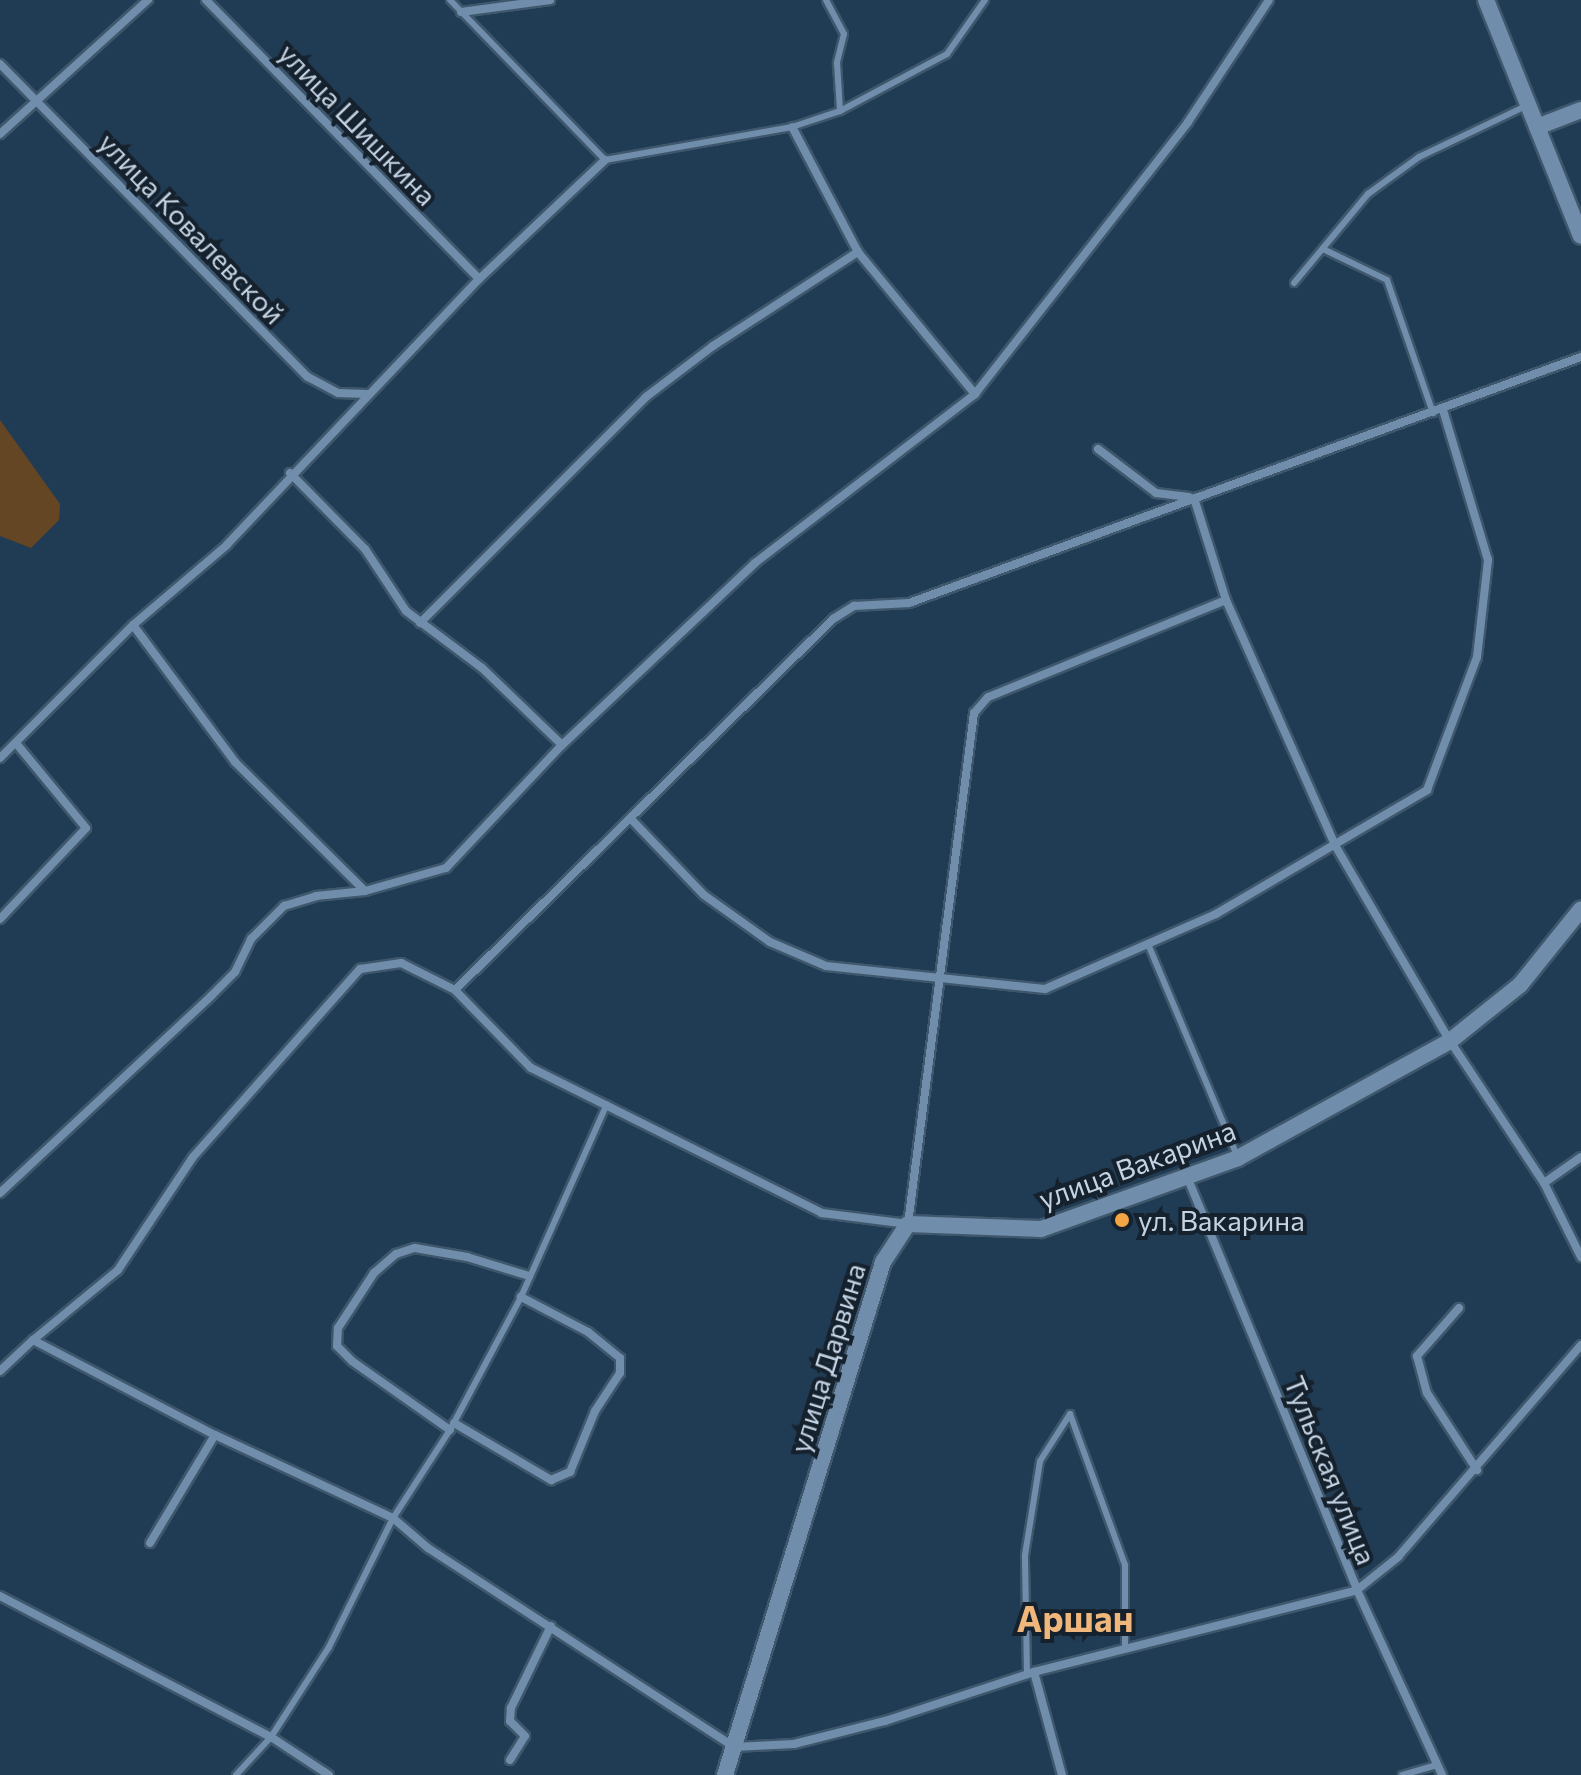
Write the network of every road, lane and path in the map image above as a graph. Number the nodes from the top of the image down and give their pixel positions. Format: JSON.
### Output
{"nodes":[{"id":1,"x":148,"y":0,"type":"edge"},
{"id":2,"x":206,"y":0,"type":"edge"},
{"id":3,"x":450,"y":0,"type":"edge"},
{"id":4,"x":550,"y":0,"type":"edge"},
{"id":5,"x":826,"y":0,"type":"edge"},
{"id":6,"x":985,"y":0,"type":"edge"},
{"id":7,"x":1269,"y":0,"type":"edge"},
{"id":8,"x":1486,"y":0,"type":"edge"},
{"id":9,"x":461,"y":12,"type":"junction"},
{"id":10,"x":0,"y":64,"type":"edge"},
{"id":11,"x":38,"y":102,"type":"junction"},
{"id":12,"x":1528,"y":105,"type":"junction"},
{"id":13,"x":1581,"y":110,"type":"edge"},
{"id":14,"x":840,"y":111,"type":"junction"},
{"id":15,"x":792,"y":127,"type":"junction"},
{"id":16,"x":1537,"y":127,"type":"junction"},
{"id":17,"x":0,"y":134,"type":"edge"},
{"id":18,"x":605,"y":160,"type":"junction"},
{"id":19,"x":1581,"y":236,"type":"edge"},
{"id":20,"x":1323,"y":249,"type":"junction"},
{"id":21,"x":858,"y":252,"type":"junction"},
{"id":22,"x":479,"y":279,"type":"junction"},
{"id":23,"x":1294,"y":283,"type":"dead end"},
{"id":24,"x":1581,"y":357,"type":"edge"},
{"id":25,"x":367,"y":394,"type":"junction"},
{"id":26,"x":975,"y":394,"type":"junction"},
{"id":27,"x":1443,"y":410,"type":"junction"},
{"id":28,"x":1433,"y":413,"type":"junction"},
{"id":29,"x":1098,"y":449,"type":"dead end"},
{"id":30,"x":290,"y":473,"type":"junction"},
{"id":31,"x":1194,"y":498,"type":"junction"},
{"id":32,"x":1226,"y":600,"type":"junction"},
{"id":33,"x":420,"y":623,"type":"junction"},
{"id":34,"x":133,"y":625,"type":"junction"},
{"id":35,"x":16,"y":743,"type":"junction"},
{"id":36,"x":562,"y":745,"type":"junction"},
{"id":37,"x":0,"y":758,"type":"edge"},
{"id":38,"x":631,"y":819,"type":"junction"},
{"id":39,"x":1336,"y":847,"type":"junction"},
{"id":40,"x":365,"y":891,"type":"junction"},
{"id":41,"x":1581,"y":909,"type":"edge"},
{"id":42,"x":0,"y":919,"type":"edge"},
{"id":43,"x":1148,"y":944,"type":"junction"},
{"id":44,"x":939,"y":981,"type":"junction"},
{"id":45,"x":455,"y":990,"type":"junction"},
{"id":46,"x":1450,"y":1041,"type":"junction"},
{"id":47,"x":607,"y":1104,"type":"junction"},
{"id":48,"x":1581,"y":1157,"type":"edge"},
{"id":49,"x":1238,"y":1158,"type":"junction"},
{"id":50,"x":1188,"y":1179,"type":"junction"},
{"id":51,"x":1544,"y":1183,"type":"junction"},
{"id":52,"x":0,"y":1193,"type":"edge"},
{"id":53,"x":908,"y":1224,"type":"junction"},
{"id":54,"x":1581,"y":1257,"type":"edge"},
{"id":55,"x":529,"y":1276,"type":"junction"},
{"id":56,"x":521,"y":1297,"type":"junction"},
{"id":57,"x":1459,"y":1308,"type":"dead end"},
{"id":58,"x":33,"y":1340,"type":"junction"},
{"id":59,"x":1581,"y":1345,"type":"edge"},
{"id":60,"x":0,"y":1371,"type":"edge"},
{"id":61,"x":452,"y":1426,"type":"junction"},
{"id":62,"x":215,"y":1435,"type":"junction"},
{"id":63,"x":1477,"y":1470,"type":"junction"},
{"id":64,"x":393,"y":1518,"type":"junction"},
{"id":65,"x":150,"y":1543,"type":"dead end"},
{"id":66,"x":1357,"y":1590,"type":"junction"},
{"id":67,"x":0,"y":1596,"type":"edge"},
{"id":68,"x":551,"y":1626,"type":"junction"},
{"id":69,"x":1125,"y":1648,"type":"junction"},
{"id":70,"x":1030,"y":1673,"type":"junction"},
{"id":71,"x":271,"y":1737,"type":"junction"},
{"id":72,"x":734,"y":1747,"type":"junction"},
{"id":73,"x":510,"y":1760,"type":"dead end"},
{"id":74,"x":1437,"y":1765,"type":"junction"},
{"id":75,"x":236,"y":1775,"type":"edge"},
{"id":76,"x":329,"y":1775,"type":"edge"},
{"id":77,"x":725,"y":1775,"type":"edge"},
{"id":78,"x":1062,"y":1775,"type":"edge"},
{"id":79,"x":1402,"y":1775,"type":"edge"},
{"id":80,"x":1442,"y":1775,"type":"edge"}],
"edges":[{"from":1,"to":11,"type":"street"},
{"from":2,"to":22,"type":"street","name":"улица Шишкина"},
{"from":3,"to":9,"type":"lane"},
{"from":4,"to":9,"type":"street"},
{"from":5,"to":14,"type":"lane"},
{"from":6,"to":14,"type":"lane"},
{"from":7,"to":26,"type":"street"},
{"from":8,"to":12,"type":"street"},
{"from":9,"to":18,"type":"lane"},
{"from":10,"to":11,"type":"street","name":"улица Ковалевской"},
{"from":11,"to":17,"type":"street"},
{"from":11,"to":25,"type":"street","name":"улица Ковалевской"},
{"from":12,"to":16,"type":"street"},
{"from":12,"to":20,"type":"lane"},
{"from":13,"to":16,"type":"street"},
{"from":14,"to":15,"type":"lane"},
{"from":15,"to":18,"type":"lane"},
{"from":15,"to":21,"type":"street"},
{"from":16,"to":19,"type":"street"},
{"from":18,"to":22,"type":"street"},
{"from":20,"to":23,"type":"lane"},
{"from":20,"to":28,"type":"lane"},
{"from":21,"to":26,"type":"street"},
{"from":21,"to":33,"type":"street"},
{"from":22,"to":25,"type":"street"},
{"from":24,"to":27,"type":"street"},
{"from":25,"to":30,"type":"street"},
{"from":26,"to":36,"type":"street"},
{"from":27,"to":28,"type":"street"},
{"from":27,"to":39,"type":"street"},
{"from":28,"to":31,"type":"street"},
{"from":29,"to":31,"type":"street"},
{"from":30,"to":33,"type":"street"},
{"from":30,"to":34,"type":"street"},
{"from":31,"to":32,"type":"street"},
{"from":31,"to":38,"type":"street"},
{"from":32,"to":39,"type":"street"},
{"from":32,"to":44,"type":"street","name":"улица Дарвина"},
{"from":33,"to":36,"type":"street"},
{"from":34,"to":35,"type":"street"},
{"from":34,"to":40,"type":"street"},
{"from":35,"to":37,"type":"street"},
{"from":35,"to":42,"type":"street"},
{"from":36,"to":40,"type":"street"},
{"from":38,"to":44,"type":"street"},
{"from":38,"to":45,"type":"street"},
{"from":39,"to":43,"type":"street"},
{"from":39,"to":46,"type":"street"},
{"from":40,"to":52,"type":"street"},
{"from":41,"to":46,"type":"street","name":"улица Вакарина"},
{"from":43,"to":44,"type":"street"},
{"from":43,"to":49,"type":"lane"},
{"from":44,"to":53,"type":"street","name":"улица Дарвина"},
{"from":45,"to":47,"type":"street","name":"улица Вакарина"},
{"from":45,"to":58,"type":"street","name":"улица Вакарина"},
{"from":46,"to":49,"type":"street","name":"улица Вакарина"},
{"from":46,"to":51,"type":"street"},
{"from":47,"to":53,"type":"street","name":"улица Вакарина"},
{"from":47,"to":55,"type":"lane"},
{"from":48,"to":51,"type":"street"},
{"from":49,"to":50,"type":"street","name":"улица Вакарина"},
{"from":50,"to":53,"type":"street","name":"улица Вакарина"},
{"from":50,"to":66,"type":"street","name":"Тульская улица"},
{"from":51,"to":54,"type":"street"},
{"from":53,"to":72,"type":"street","name":"улица Дарвина"},
{"from":55,"to":56,"type":"lane"},
{"from":55,"to":61,"type":"street"},
{"from":56,"to":61,"type":"lane"},
{"from":56,"to":61,"type":"street"},
{"from":57,"to":63,"type":"street"},
{"from":58,"to":60,"type":"street","name":"улица Вакарина"},
{"from":58,"to":62,"type":"street"},
{"from":59,"to":63,"type":"street"},
{"from":61,"to":64,"type":"lane"},
{"from":62,"to":64,"type":"street"},
{"from":62,"to":65,"type":"street"},
{"from":63,"to":66,"type":"street"},
{"from":64,"to":68,"type":"street"},
{"from":64,"to":71,"type":"lane"},
{"from":66,"to":69,"type":"street"},
{"from":66,"to":74,"type":"street","name":"Тульская улица"},
{"from":67,"to":71,"type":"street"},
{"from":68,"to":72,"type":"street"},
{"from":68,"to":73,"type":"street"},
{"from":69,"to":70,"type":"street"},
{"from":69,"to":70,"type":"lane"},
{"from":70,"to":72,"type":"street"},
{"from":70,"to":78,"type":"street"},
{"from":71,"to":75,"type":"lane"},
{"from":71,"to":76,"type":"street"},
{"from":72,"to":77,"type":"street","name":"улица Дарвина"},
{"from":74,"to":79,"type":"lane"},
{"from":74,"to":80,"type":"street","name":"Тульская улица"}]}
